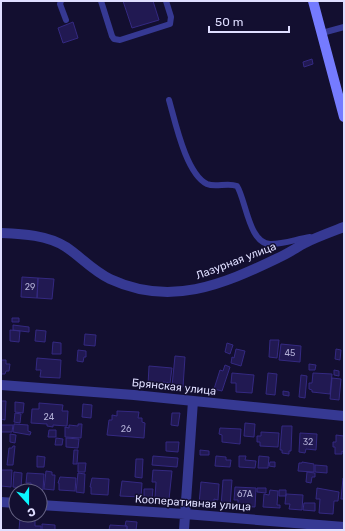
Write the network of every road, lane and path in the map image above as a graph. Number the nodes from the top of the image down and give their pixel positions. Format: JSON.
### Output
{"nodes":[{"id":1,"x":61,"y":1,"type":"edge"},
{"id":2,"x":101,"y":1,"type":"edge"},
{"id":3,"x":166,"y":1,"type":"edge"},
{"id":4,"x":313,"y":1,"type":"edge"},
{"id":5,"x":66,"y":20,"type":"dead end"},
{"id":6,"x":344,"y":27,"type":"edge"},
{"id":7,"x":322,"y":33,"type":"junction"},
{"id":8,"x":169,"y":100,"type":"dead end"},
{"id":9,"x":344,"y":117,"type":"edge"},
{"id":10,"x":344,"y":227,"type":"edge"},
{"id":11,"x":1,"y":233,"type":"edge"},
{"id":12,"x":326,"y":234,"type":"junction"},
{"id":13,"x":1,"y":385,"type":"edge"},
{"id":14,"x":192,"y":401,"type":"junction"},
{"id":15,"x":344,"y":416,"type":"edge"},
{"id":16,"x":48,"y":505,"type":"edge"},
{"id":17,"x":186,"y":514,"type":"junction"},
{"id":18,"x":344,"y":527,"type":"edge"},
{"id":19,"x":184,"y":530,"type":"edge"}],
"edges":[{"from":1,"to":5,"type":"lane"},
{"from":2,"to":3,"type":"lane"},
{"from":4,"to":7,"type":"street"},
{"from":6,"to":7,"type":"lane"},
{"from":7,"to":9,"type":"street"},
{"from":8,"to":12,"type":"lane"},
{"from":10,"to":12,"type":"street","name":"Лазурная улица"},
{"from":11,"to":12,"type":"street","name":"Лазурная улица"},
{"from":13,"to":14,"type":"street","name":"Брянская улица"},
{"from":14,"to":15,"type":"street","name":"Брянская улица"},
{"from":14,"to":17,"type":"street"},
{"from":16,"to":17,"type":"street","name":"Кооперативная улица"},
{"from":17,"to":18,"type":"street","name":"Кооперативная улица"},
{"from":17,"to":19,"type":"street"}]}
